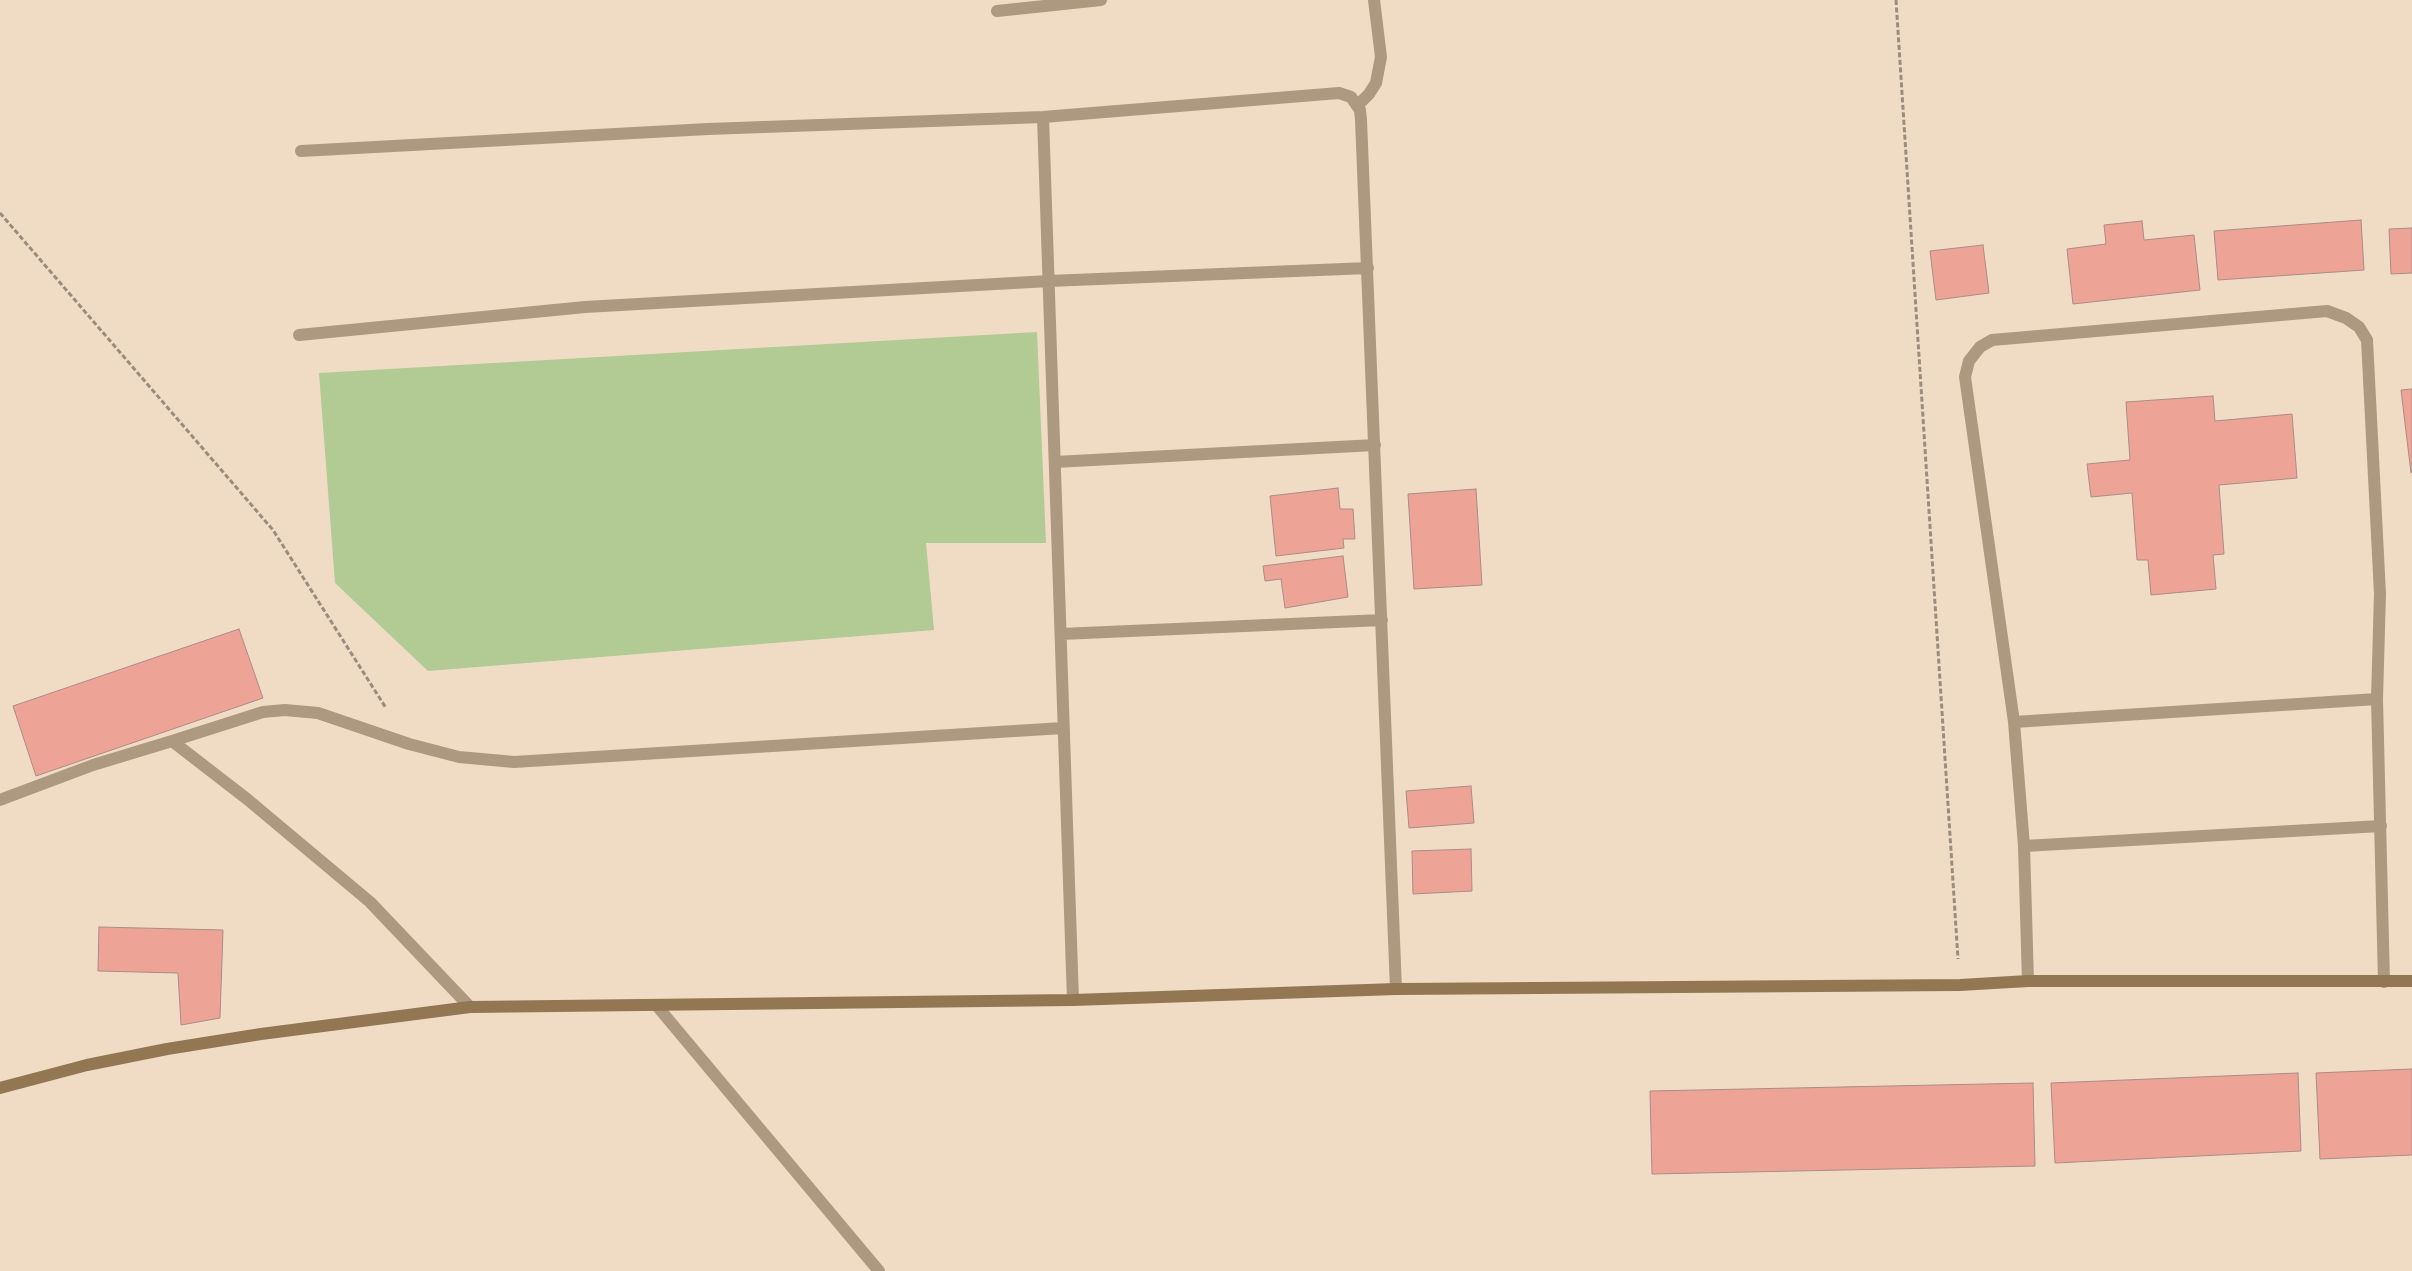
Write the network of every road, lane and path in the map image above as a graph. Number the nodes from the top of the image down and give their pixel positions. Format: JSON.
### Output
{"nodes":[{"id":1,"x":1101,"y":0,"type":"edge"},
{"id":2,"x":1374,"y":0,"type":"edge"},
{"id":3,"x":1896,"y":0,"type":"edge"},
{"id":4,"x":997,"y":11,"type":"dead end"},
{"id":5,"x":1358,"y":105,"type":"junction"},
{"id":6,"x":1043,"y":117,"type":"junction"},
{"id":7,"x":301,"y":151,"type":"dead end"},
{"id":8,"x":0,"y":213,"type":"edge"},
{"id":9,"x":1368,"y":268,"type":"junction"},
{"id":10,"x":1049,"y":281,"type":"junction"},
{"id":11,"x":300,"y":335,"type":"dead end"},
{"id":12,"x":1374,"y":445,"type":"junction"},
{"id":13,"x":1054,"y":462,"type":"junction"},
{"id":14,"x":1382,"y":620,"type":"junction"},
{"id":15,"x":1061,"y":634,"type":"junction"},
{"id":16,"x":2377,"y":699,"type":"junction"},
{"id":17,"x":2014,"y":722,"type":"junction"},
{"id":18,"x":1064,"y":728,"type":"junction"},
{"id":19,"x":172,"y":740,"type":"junction"},
{"id":20,"x":410,"y":744,"type":"junction"},
{"id":21,"x":0,"y":800,"type":"edge"},
{"id":22,"x":2382,"y":826,"type":"junction"},
{"id":23,"x":2024,"y":846,"type":"junction"},
{"id":24,"x":2028,"y":981,"type":"junction"},
{"id":25,"x":2412,"y":981,"type":"edge"},
{"id":26,"x":2384,"y":982,"type":"junction"},
{"id":27,"x":1960,"y":985,"type":"junction"},
{"id":28,"x":1396,"y":989,"type":"junction"},
{"id":29,"x":1073,"y":1000,"type":"junction"},
{"id":30,"x":657,"y":1006,"type":"junction"},
{"id":31,"x":470,"y":1007,"type":"junction"},
{"id":32,"x":0,"y":1088,"type":"edge"},
{"id":33,"x":880,"y":1271,"type":"edge"}],
"edges":[{"from":1,"to":4,"type":"street"},
{"from":2,"to":5,"type":"street"},
{"from":3,"to":27,"type":"path"},
{"from":5,"to":6,"type":"street"},
{"from":5,"to":9,"type":"street"},
{"from":6,"to":7,"type":"street"},
{"from":6,"to":10,"type":"street"},
{"from":8,"to":20,"type":"path"},
{"from":9,"to":10,"type":"street"},
{"from":9,"to":12,"type":"street"},
{"from":10,"to":11,"type":"street"},
{"from":10,"to":13,"type":"street"},
{"from":12,"to":13,"type":"street"},
{"from":12,"to":14,"type":"street"},
{"from":13,"to":15,"type":"street"},
{"from":14,"to":15,"type":"street"},
{"from":14,"to":28,"type":"street"},
{"from":15,"to":18,"type":"street"},
{"from":16,"to":17,"type":"street"},
{"from":16,"to":17,"type":"street"},
{"from":16,"to":22,"type":"street"},
{"from":17,"to":23,"type":"street"},
{"from":18,"to":20,"type":"street"},
{"from":18,"to":29,"type":"street"},
{"from":19,"to":20,"type":"street"},
{"from":19,"to":21,"type":"street"},
{"from":19,"to":31,"type":"street"},
{"from":22,"to":23,"type":"street"},
{"from":22,"to":26,"type":"street"},
{"from":23,"to":24,"type":"street"},
{"from":24,"to":26,"type":"main road"},
{"from":24,"to":27,"type":"main road"},
{"from":25,"to":26,"type":"main road"},
{"from":27,"to":28,"type":"main road"},
{"from":28,"to":29,"type":"main road"},
{"from":29,"to":30,"type":"main road"},
{"from":30,"to":31,"type":"main road"},
{"from":30,"to":33,"type":"street"},
{"from":31,"to":32,"type":"main road"}]}
